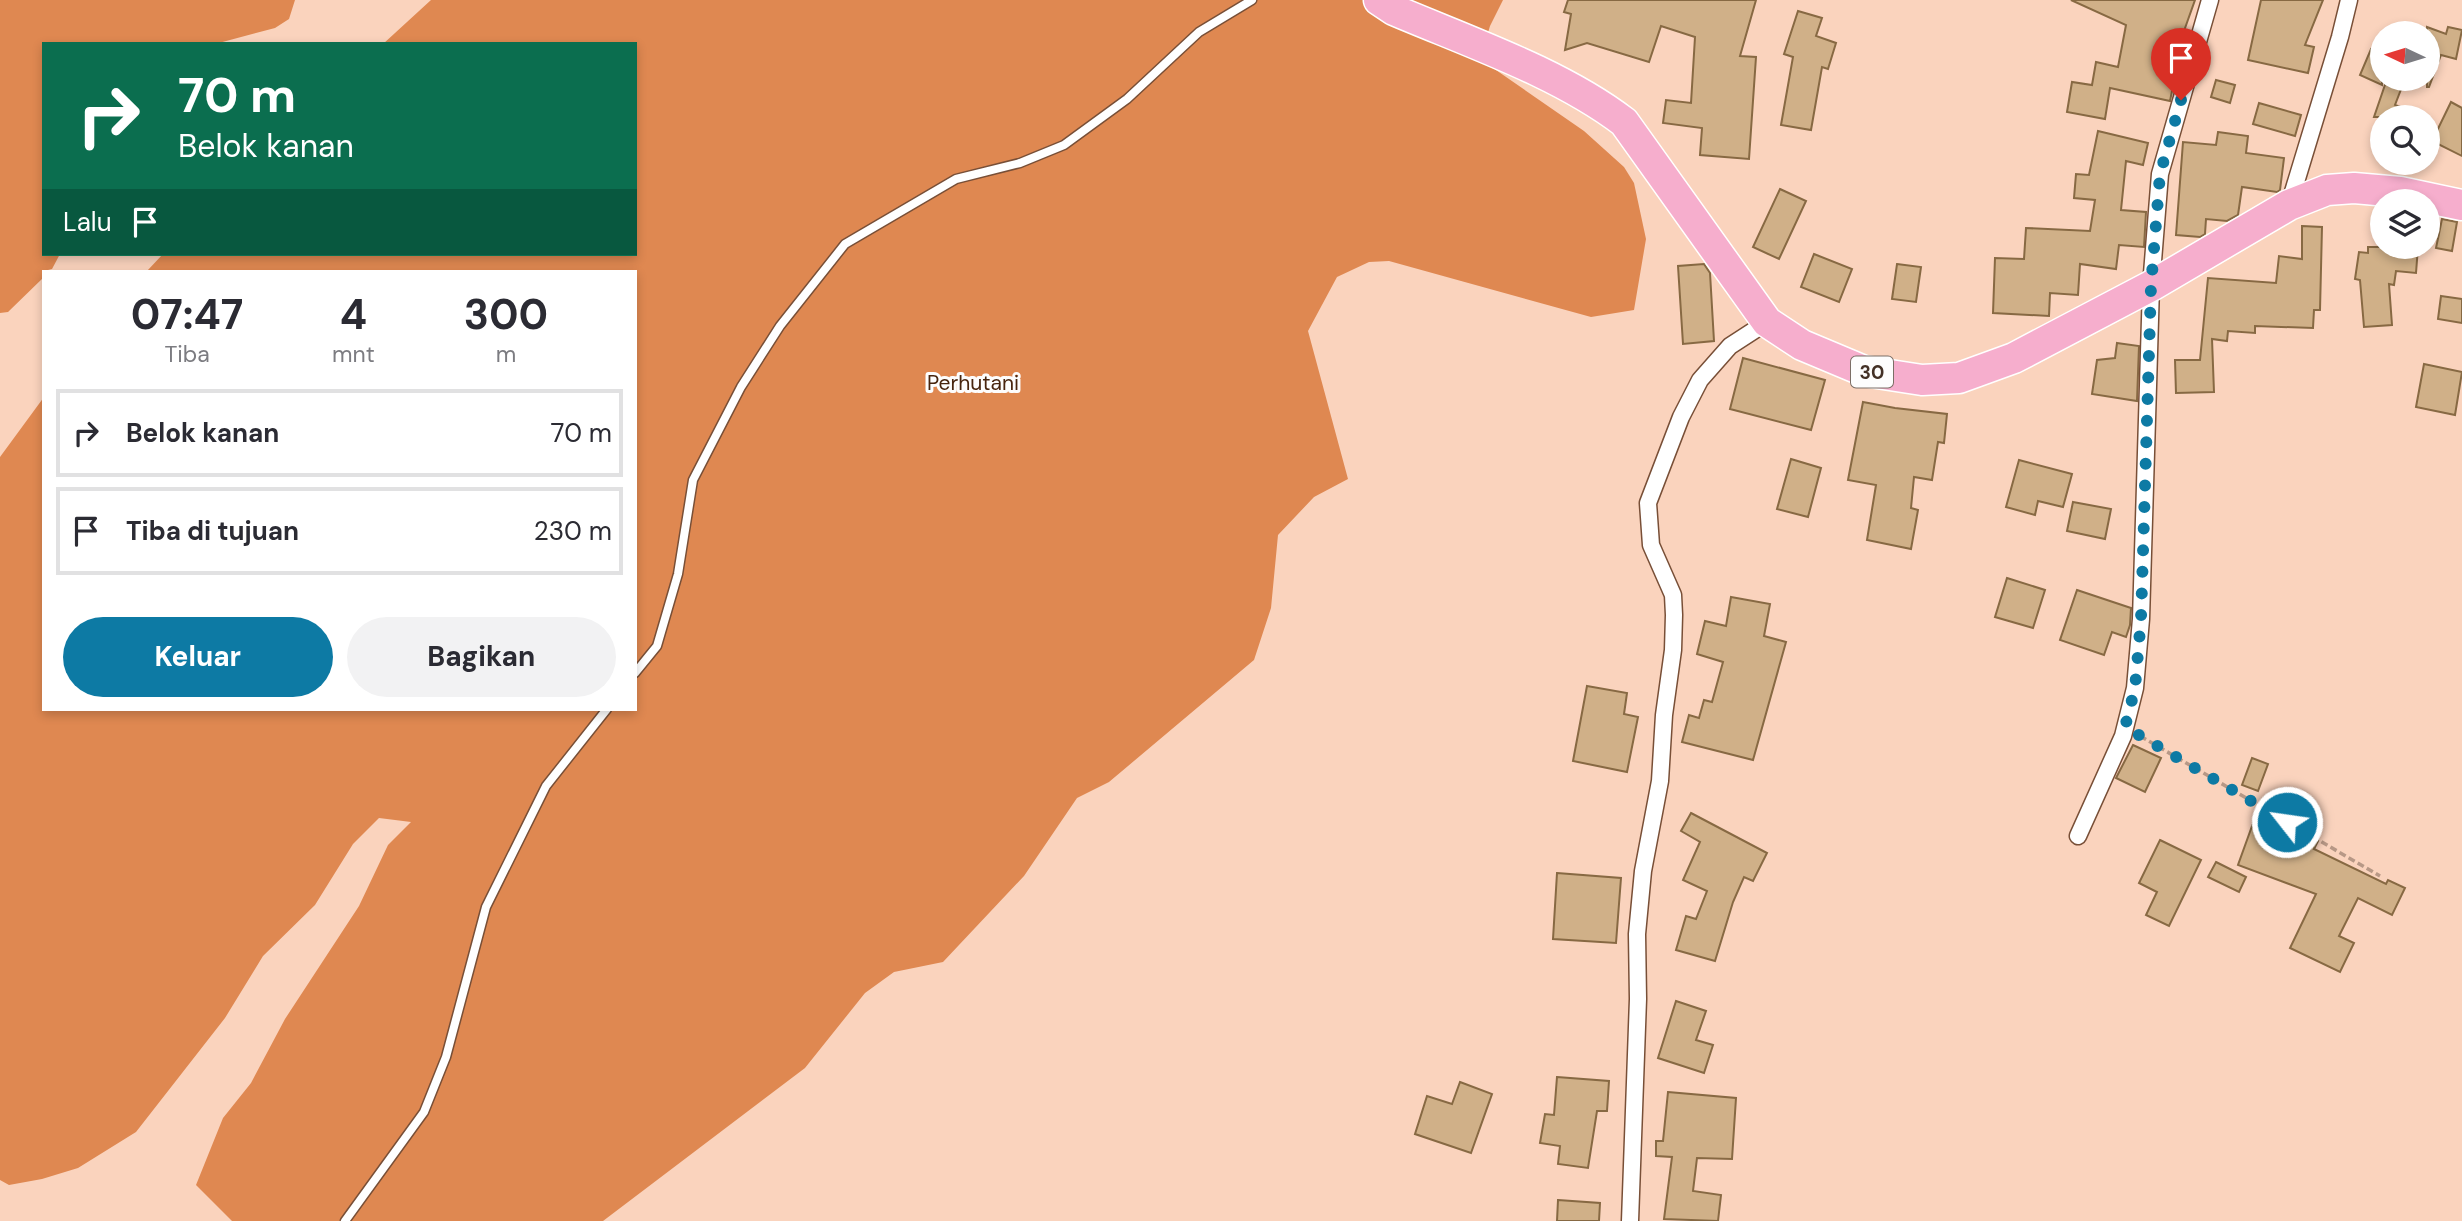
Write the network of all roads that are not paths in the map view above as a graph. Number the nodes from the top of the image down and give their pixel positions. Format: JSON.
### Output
{"nodes":[{"id":1,"x":1252,"y":0,"type":"edge"},
{"id":2,"x":1379,"y":0,"type":"edge"},
{"id":3,"x":2210,"y":0,"type":"edge"},
{"id":4,"x":2349,"y":0,"type":"edge"},
{"id":5,"x":2289,"y":205,"type":"junction"},
{"id":6,"x":2462,"y":205,"type":"edge"},
{"id":7,"x":2151,"y":286,"type":"junction"},
{"id":8,"x":1767,"y":322,"type":"junction"},
{"id":9,"x":637,"y":671,"type":"edge"},
{"id":10,"x":605,"y":711,"type":"edge"},
{"id":11,"x":2078,"y":836,"type":"dead end"},
{"id":12,"x":345,"y":1221,"type":"edge"},
{"id":13,"x":1630,"y":1221,"type":"edge"}],
"edges":[{"from":1,"to":9,"type":"lane"},
{"from":2,"to":8,"type":"highway","number":"30"},
{"from":3,"to":7,"type":"street"},
{"from":4,"to":5,"type":"street"},
{"from":5,"to":6,"type":"highway","number":"30"},
{"from":5,"to":7,"type":"highway","number":"30"},
{"from":7,"to":8,"type":"highway","number":"30"},
{"from":7,"to":11,"type":"street"},
{"from":8,"to":13,"type":"street"},
{"from":10,"to":12,"type":"lane"}]}
